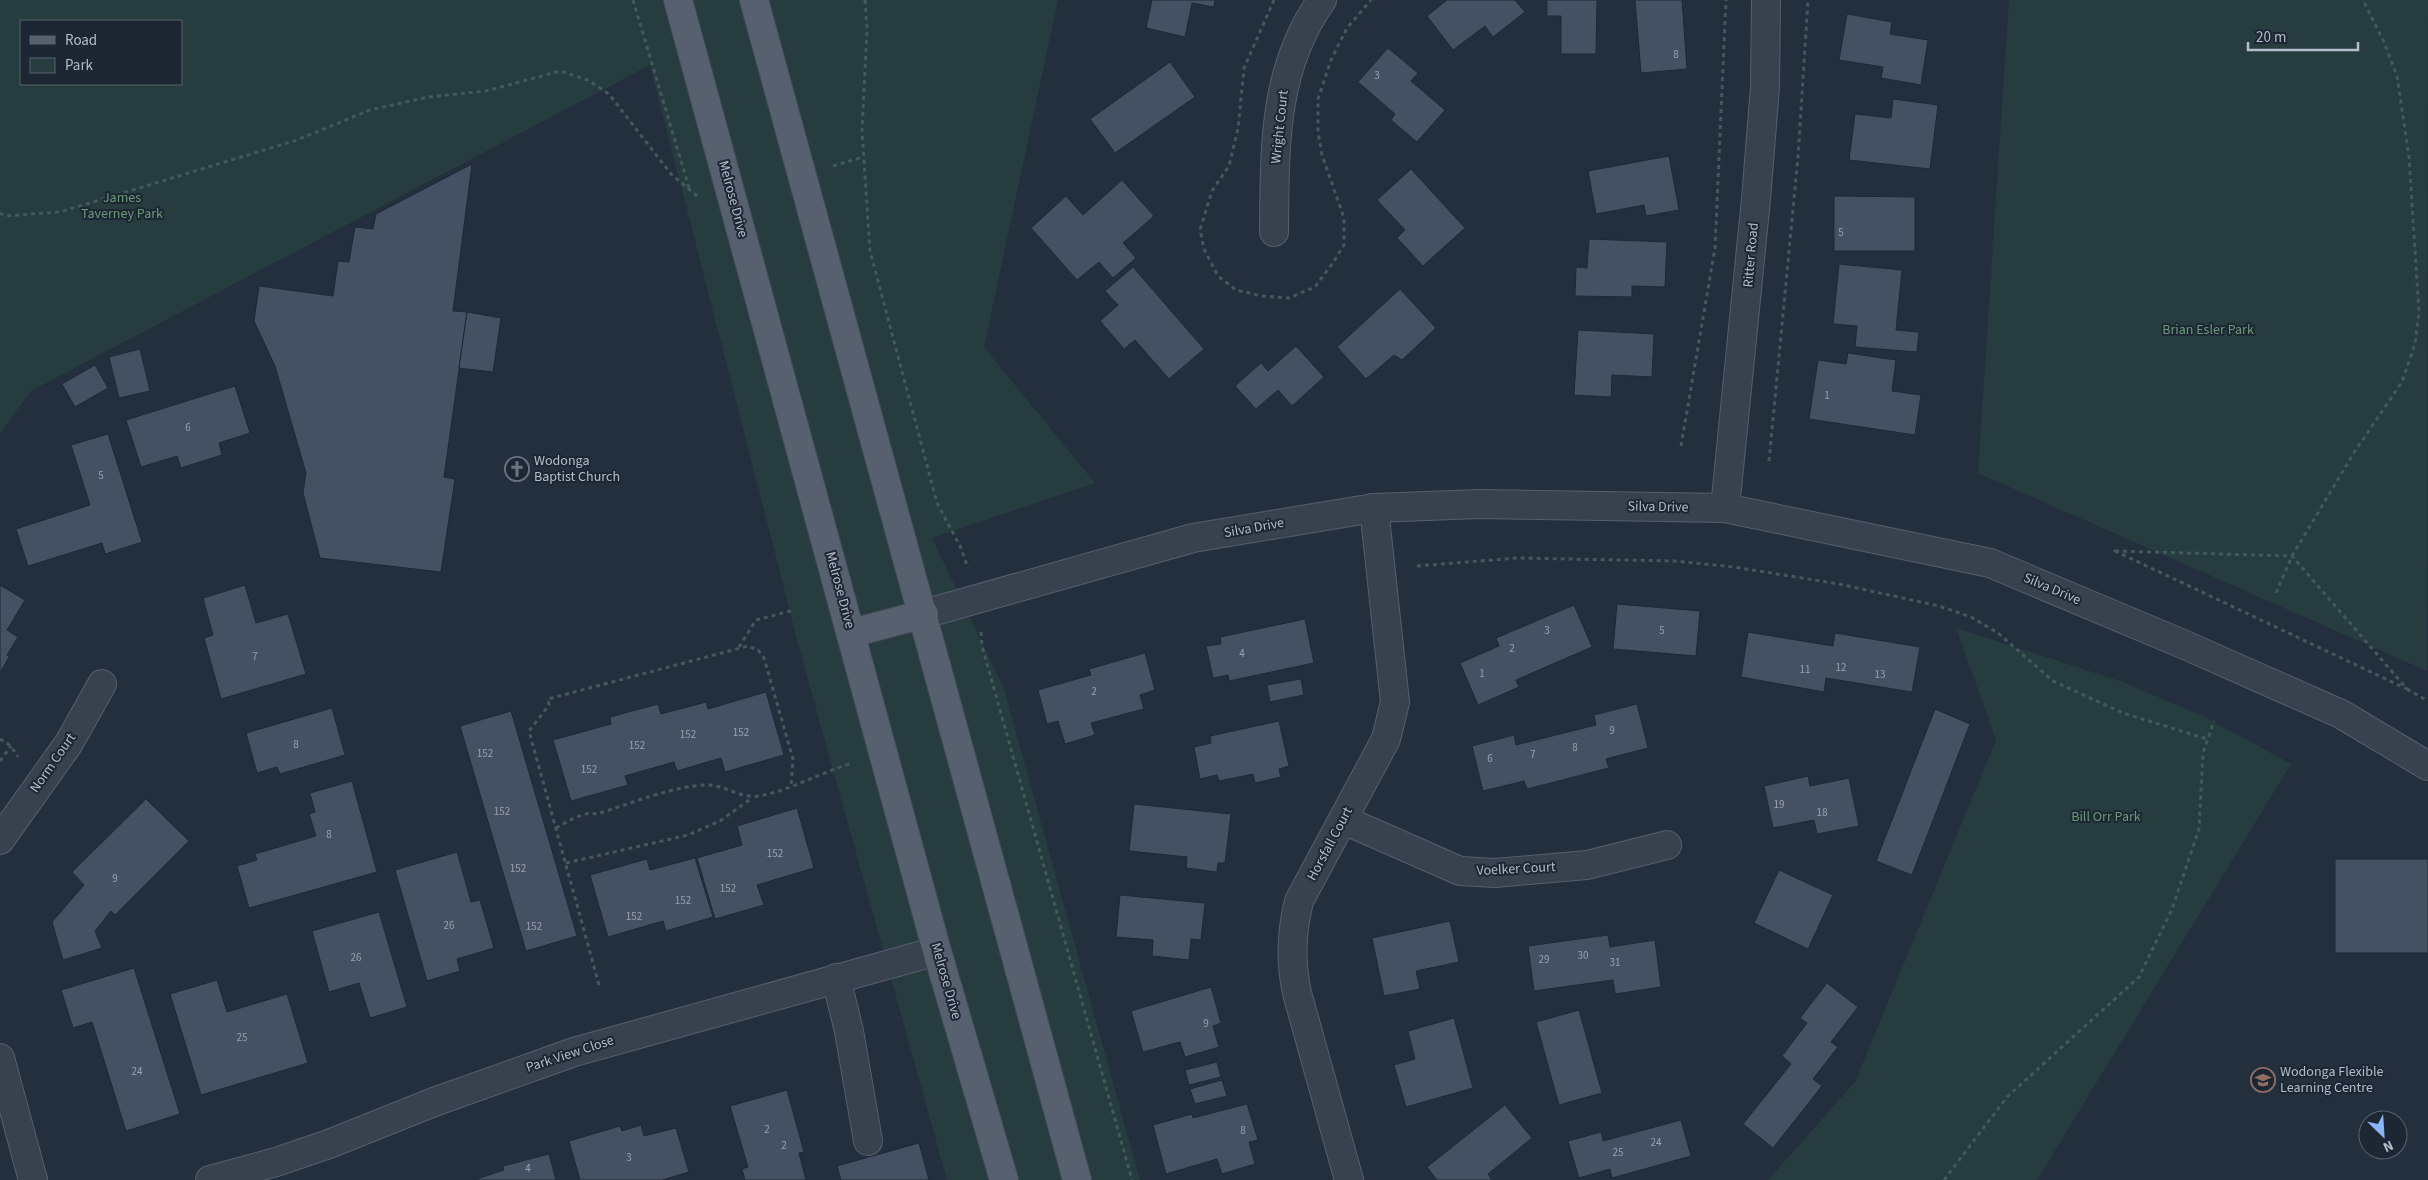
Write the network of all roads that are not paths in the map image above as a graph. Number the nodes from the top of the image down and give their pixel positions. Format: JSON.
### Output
{"nodes":[{"id":1,"x":678,"y":0,"type":"edge"},
{"id":2,"x":754,"y":0,"type":"edge"},
{"id":3,"x":1322,"y":0,"type":"edge"},
{"id":4,"x":1766,"y":0,"type":"edge"},
{"id":5,"x":1274,"y":232,"type":"dead end"},
{"id":6,"x":1374,"y":508,"type":"junction"},
{"id":7,"x":1725,"y":508,"type":"junction"},
{"id":8,"x":924,"y":614,"type":"junction"},
{"id":9,"x":852,"y":633,"type":"junction"},
{"id":10,"x":102,"y":684,"type":"dead end"},
{"id":11,"x":2428,"y":766,"type":"edge"},
{"id":12,"x":1344,"y":820,"type":"junction"},
{"id":13,"x":0,"y":840,"type":"edge"},
{"id":14,"x":1667,"y":845,"type":"dead end"},
{"id":15,"x":937,"y":950,"type":"junction"},
{"id":16,"x":836,"y":978,"type":"junction"},
{"id":17,"x":0,"y":1058,"type":"edge"},
{"id":18,"x":868,"y":1141,"type":"dead end"},
{"id":19,"x":33,"y":1180,"type":"edge"},
{"id":20,"x":210,"y":1180,"type":"edge"},
{"id":21,"x":1004,"y":1180,"type":"edge"},
{"id":22,"x":1077,"y":1180,"type":"edge"},
{"id":23,"x":1349,"y":1180,"type":"edge"}],
"edges":[{"from":1,"to":9,"type":"main road","name":"Melrose Drive"},
{"from":2,"to":8,"type":"main road"},
{"from":3,"to":5,"type":"street","name":"Wright Court"},
{"from":4,"to":7,"type":"street","name":"Ritter Road"},
{"from":6,"to":7,"type":"street","name":"Silva Drive"},
{"from":6,"to":8,"type":"street","name":"Silva Drive"},
{"from":6,"to":12,"type":"street","name":"Horsfall Court"},
{"from":7,"to":11,"type":"street","name":"Silva Drive"},
{"from":8,"to":9,"type":"main road","name":"Silva Drive"},
{"from":8,"to":22,"type":"main road"},
{"from":9,"to":15,"type":"main road","name":"Melrose Drive"},
{"from":10,"to":13,"type":"street","name":"Norm Court"},
{"from":12,"to":14,"type":"street","name":"Voelker Court"},
{"from":12,"to":23,"type":"street","name":"Horsfall Court"},
{"from":15,"to":16,"type":"street","name":"Park View Close"},
{"from":15,"to":21,"type":"main road","name":"Melrose Drive"},
{"from":16,"to":18,"type":"street"},
{"from":16,"to":20,"type":"street","name":"Park View Close"},
{"from":17,"to":19,"type":"street"}]}
